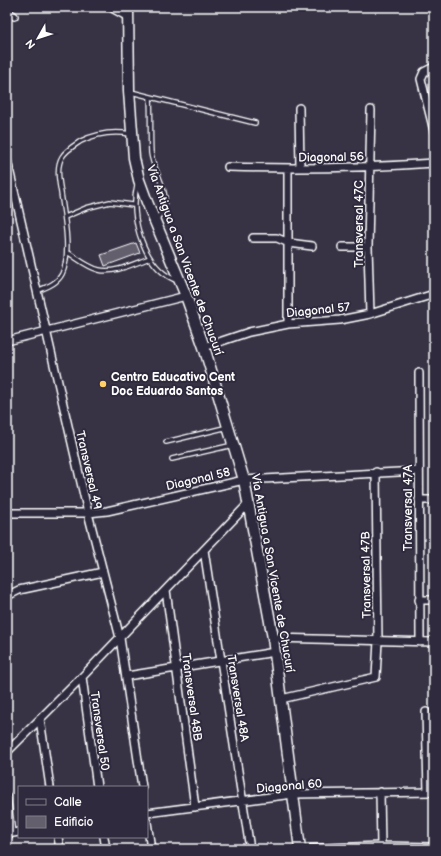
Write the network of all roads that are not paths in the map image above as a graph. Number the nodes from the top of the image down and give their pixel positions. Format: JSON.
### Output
{"nodes":[{"id":1,"x":110,"y":7,"type":"edge"},
{"id":2,"x":7,"y":12,"type":"edge"},
{"id":3,"x":128,"y":12,"type":"edge"},
{"id":4,"x":14,"y":16,"type":"dead end"},
{"id":5,"x":434,"y":67,"type":"edge"},
{"id":6,"x":129,"y":91,"type":"junction"},
{"id":7,"x":150,"y":97,"type":"junction"},
{"id":8,"x":299,"y":108,"type":"dead end"},
{"id":9,"x":370,"y":110,"type":"dead end"},
{"id":10,"x":254,"y":123,"type":"dead end"},
{"id":11,"x":434,"y":131,"type":"edge"},
{"id":12,"x":131,"y":134,"type":"junction"},
{"id":13,"x":7,"y":160,"type":"edge"},
{"id":14,"x":434,"y":163,"type":"edge"},
{"id":15,"x":228,"y":166,"type":"dead end"},
{"id":16,"x":370,"y":167,"type":"junction"},
{"id":17,"x":288,"y":168,"type":"junction"},
{"id":18,"x":300,"y":168,"type":"junction"},
{"id":19,"x":139,"y":180,"type":"junction"},
{"id":20,"x":134,"y":205,"type":"junction"},
{"id":21,"x":65,"y":217,"type":"junction"},
{"id":22,"x":154,"y":221,"type":"junction"},
{"id":23,"x":253,"y":238,"type":"dead end"},
{"id":24,"x":289,"y":242,"type":"junction"},
{"id":25,"x":312,"y":246,"type":"dead end"},
{"id":26,"x":342,"y":247,"type":"dead end"},
{"id":27,"x":368,"y":247,"type":"junction"},
{"id":28,"x":67,"y":252,"type":"junction"},
{"id":29,"x":150,"y":258,"type":"junction"},
{"id":30,"x":180,"y":282,"type":"junction"},
{"id":31,"x":37,"y":291,"type":"junction"},
{"id":32,"x":434,"y":294,"type":"edge"},
{"id":33,"x":186,"y":296,"type":"junction"},
{"id":34,"x":370,"y":314,"type":"junction"},
{"id":35,"x":288,"y":324,"type":"junction"},
{"id":36,"x":46,"y":332,"type":"junction"},
{"id":37,"x":7,"y":341,"type":"edge"},
{"id":38,"x":204,"y":347,"type":"junction"},
{"id":39,"x":419,"y":373,"type":"dead end"},
{"id":40,"x":229,"y":427,"type":"junction"},
{"id":41,"x":166,"y":442,"type":"dead end"},
{"id":42,"x":234,"y":445,"type":"junction"},
{"id":43,"x":172,"y":459,"type":"dead end"},
{"id":44,"x":418,"y":471,"type":"junction"},
{"id":45,"x":376,"y":472,"type":"junction"},
{"id":46,"x":244,"y":480,"type":"junction"},
{"id":47,"x":419,"y":500,"type":"junction"},
{"id":48,"x":434,"y":500,"type":"edge"},
{"id":49,"x":250,"y":503,"type":"junction"},
{"id":50,"x":7,"y":513,"type":"edge"},
{"id":51,"x":88,"y":513,"type":"junction"},
{"id":52,"x":204,"y":550,"type":"junction"},
{"id":53,"x":103,"y":572,"type":"junction"},
{"id":54,"x":166,"y":590,"type":"junction"},
{"id":55,"x":7,"y":596,"type":"edge"},
{"id":56,"x":420,"y":600,"type":"junction"},
{"id":57,"x":434,"y":600,"type":"edge"},
{"id":58,"x":120,"y":638,"type":"junction"},
{"id":59,"x":274,"y":638,"type":"junction"},
{"id":60,"x":378,"y":641,"type":"junction"},
{"id":61,"x":420,"y":642,"type":"junction"},
{"id":62,"x":434,"y":642,"type":"edge"},
{"id":63,"x":275,"y":652,"type":"junction"},
{"id":64,"x":221,"y":662,"type":"junction"},
{"id":65,"x":177,"y":669,"type":"junction"},
{"id":66,"x":127,"y":676,"type":"junction"},
{"id":67,"x":82,"y":677,"type":"junction"},
{"id":68,"x":281,"y":699,"type":"junction"},
{"id":69,"x":426,"y":712,"type":"dead end"},
{"id":70,"x":40,"y":719,"type":"junction"},
{"id":71,"x":7,"y":752,"type":"edge"},
{"id":72,"x":50,"y":786,"type":"edge"},
{"id":73,"x":97,"y":786,"type":"edge"},
{"id":74,"x":142,"y":786,"type":"edge"},
{"id":75,"x":380,"y":792,"type":"junction"},
{"id":76,"x":431,"y":792,"type":"edge"},
{"id":77,"x":293,"y":794,"type":"junction"},
{"id":78,"x":7,"y":796,"type":"edge"},
{"id":79,"x":243,"y":801,"type":"junction"},
{"id":80,"x":196,"y":807,"type":"junction"},
{"id":81,"x":148,"y":813,"type":"edge"},
{"id":82,"x":148,"y":829,"type":"edge"},
{"id":83,"x":13,"y":833,"type":"edge"},
{"id":84,"x":58,"y":838,"type":"edge"},
{"id":85,"x":104,"y":838,"type":"edge"},
{"id":86,"x":381,"y":846,"type":"junction"},
{"id":87,"x":434,"y":847,"type":"edge"},
{"id":88,"x":60,"y":849,"type":"edge"},
{"id":89,"x":106,"y":849,"type":"edge"},
{"id":90,"x":151,"y":849,"type":"edge"},
{"id":91,"x":250,"y":849,"type":"edge"},
{"id":92,"x":300,"y":849,"type":"edge"}],
"edges":[{"from":1,"to":3,"type":"street"},
{"from":2,"to":4,"type":"street"},
{"from":3,"to":6,"type":"main road","name":"Vía Antigua a San Vicente de Chucurí"},
{"from":5,"to":11,"type":"street"},
{"from":6,"to":7,"type":"lane"},
{"from":6,"to":12,"type":"main road","name":"Vía Antigua a San Vicente de Chucurí"},
{"from":7,"to":10,"type":"lane"},
{"from":7,"to":22,"type":"lane"},
{"from":8,"to":18,"type":"street"},
{"from":9,"to":16,"type":"street","name":"Transversal 47C"},
{"from":12,"to":19,"type":"main road","name":"Vía Antigua a San Vicente de Chucurí"},
{"from":12,"to":21,"type":"lane"},
{"from":13,"to":31,"type":"street","name":"Transversal 49"},
{"from":14,"to":16,"type":"street","name":"Diagonal 56"},
{"from":15,"to":17,"type":"street","name":"Diagonal 56"},
{"from":16,"to":18,"type":"street","name":"Diagonal 56"},
{"from":16,"to":27,"type":"street","name":"Transversal 47C"},
{"from":17,"to":18,"type":"street","name":"Diagonal 56"},
{"from":17,"to":24,"type":"street"},
{"from":19,"to":20,"type":"lane"},
{"from":19,"to":22,"type":"main road","name":"Vía Antigua a San Vicente de Chucurí"},
{"from":20,"to":21,"type":"lane"},
{"from":20,"to":29,"type":"lane"},
{"from":21,"to":28,"type":"lane"},
{"from":22,"to":30,"type":"main road","name":"Vía Antigua a San Vicente de Chucurí"},
{"from":23,"to":24,"type":"street"},
{"from":24,"to":25,"type":"street"},
{"from":24,"to":35,"type":"street"},
{"from":26,"to":27,"type":"street"},
{"from":27,"to":34,"type":"street","name":"Transversal 47C"},
{"from":28,"to":29,"type":"lane"},
{"from":28,"to":31,"type":"lane"},
{"from":29,"to":30,"type":"lane"},
{"from":30,"to":33,"type":"main road","name":"Vía Antigua a San Vicente de Chucurí"},
{"from":31,"to":36,"type":"street","name":"Transversal 49"},
{"from":32,"to":34,"type":"street","name":"Diagonal 57"},
{"from":33,"to":36,"type":"street"},
{"from":33,"to":38,"type":"main road","name":"Vía Antigua a San Vicente de Chucurí"},
{"from":34,"to":35,"type":"street","name":"Diagonal 57"},
{"from":35,"to":38,"type":"street","name":"Diagonal 57"},
{"from":36,"to":37,"type":"street"},
{"from":36,"to":51,"type":"street","name":"Transversal 49"},
{"from":38,"to":40,"type":"main road","name":"Vía Antigua a San Vicente de Chucurí"},
{"from":39,"to":44,"type":"street","name":"Transversal 47A"},
{"from":40,"to":41,"type":"lane"},
{"from":40,"to":42,"type":"main road","name":"Vía Antigua a San Vicente de Chucurí"},
{"from":42,"to":43,"type":"lane"},
{"from":42,"to":46,"type":"main road","name":"Vía Antigua a San Vicente de Chucurí"},
{"from":44,"to":45,"type":"street","name":"Diagonal 58"},
{"from":44,"to":47,"type":"street","name":"Transversal 47A"},
{"from":45,"to":46,"type":"street","name":"Diagonal 58"},
{"from":45,"to":60,"type":"street","name":"Transversal 47B"},
{"from":46,"to":49,"type":"main road","name":"Vía Antigua a San Vicente de Chucurí"},
{"from":46,"to":51,"type":"street","name":"Diagonal 58"},
{"from":47,"to":48,"type":"street"},
{"from":47,"to":56,"type":"street","name":"Transversal 47A"},
{"from":49,"to":52,"type":"street"},
{"from":49,"to":59,"type":"main road","name":"Vía Antigua a San Vicente de Chucurí"},
{"from":50,"to":51,"type":"street","name":"Diagonal 58"},
{"from":51,"to":53,"type":"street","name":"Transversal 49"},
{"from":52,"to":54,"type":"street"},
{"from":52,"to":64,"type":"street","name":"Transversal 48A"},
{"from":53,"to":55,"type":"street"},
{"from":53,"to":58,"type":"street","name":"Transversal 49"},
{"from":54,"to":58,"type":"street"},
{"from":54,"to":65,"type":"street","name":"Transversal 48B"},
{"from":56,"to":57,"type":"street"},
{"from":56,"to":61,"type":"street","name":"Transversal 47A"},
{"from":58,"to":66,"type":"street","name":"Transversal 49"},
{"from":58,"to":67,"type":"street"},
{"from":59,"to":60,"type":"street"},
{"from":59,"to":63,"type":"main road","name":"Vía Antigua a San Vicente de Chucurí"},
{"from":60,"to":61,"type":"street"},
{"from":60,"to":68,"type":"street","name":"Transversal 47B"},
{"from":61,"to":62,"type":"street"},
{"from":63,"to":64,"type":"street"},
{"from":63,"to":68,"type":"main road","name":"Vía Antigua a San Vicente de Chucurí"},
{"from":64,"to":65,"type":"street"},
{"from":64,"to":79,"type":"street","name":"Transversal 48A"},
{"from":65,"to":66,"type":"street"},
{"from":65,"to":80,"type":"street","name":"Transversal 48B"},
{"from":66,"to":74,"type":"street","name":"Transversal 49"},
{"from":67,"to":70,"type":"street"},
{"from":67,"to":73,"type":"street","name":"Transversal 50"},
{"from":68,"to":77,"type":"main road","name":"Vía Antigua a San Vicente de Chucurí"},
{"from":69,"to":76,"type":"street"},
{"from":70,"to":71,"type":"street"},
{"from":70,"to":72,"type":"street"},
{"from":75,"to":76,"type":"street","name":"Diagonal 60"},
{"from":75,"to":77,"type":"street","name":"Diagonal 60"},
{"from":75,"to":86,"type":"street"},
{"from":77,"to":79,"type":"street","name":"Diagonal 60"},
{"from":77,"to":92,"type":"main road","name":"Vía Antigua a San Vicente de Chucurí"},
{"from":78,"to":83,"type":"street"},
{"from":79,"to":80,"type":"street","name":"Diagonal 60"},
{"from":79,"to":91,"type":"street","name":"Transversal 48A"},
{"from":80,"to":81,"type":"street","name":"Diagonal 60"},
{"from":82,"to":90,"type":"street"},
{"from":84,"to":88,"type":"street"},
{"from":85,"to":89,"type":"street"},
{"from":86,"to":87,"type":"street"},
{"from":86,"to":92,"type":"street"}]}
